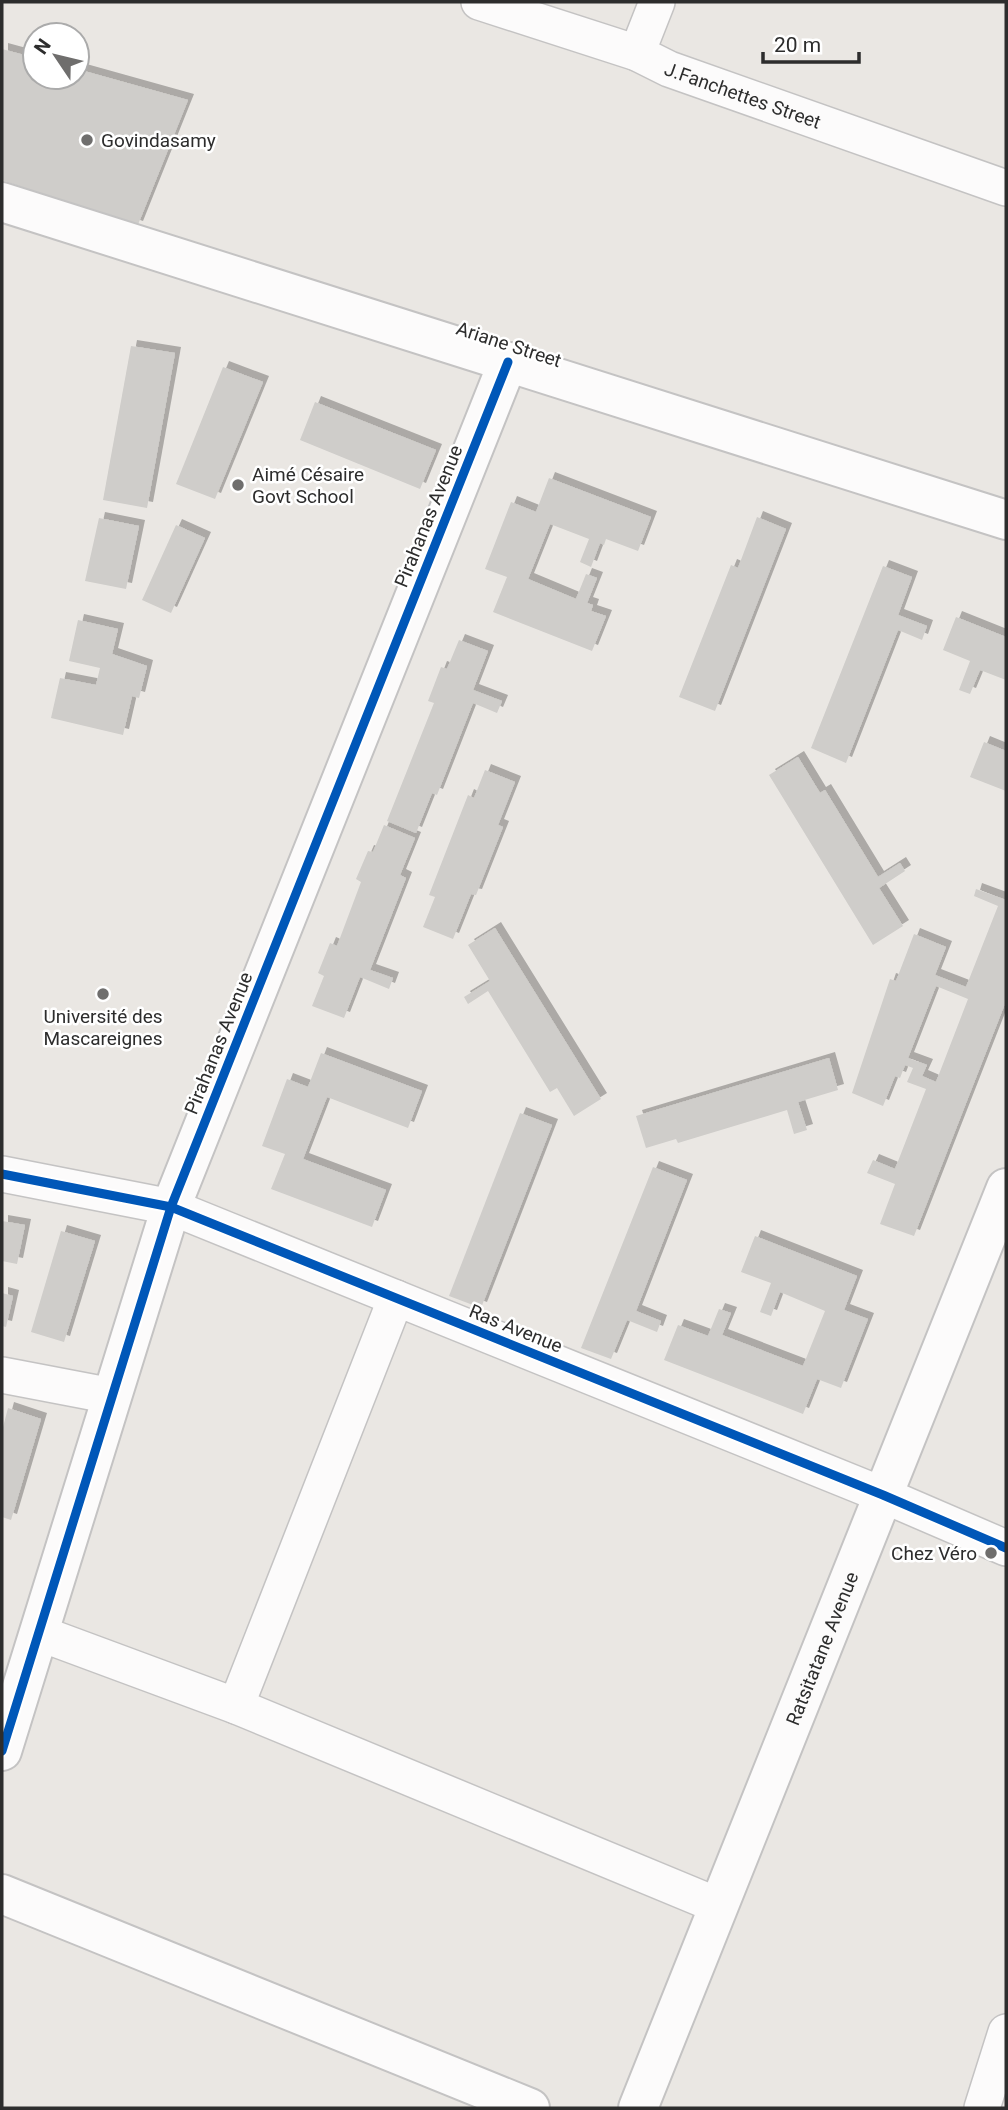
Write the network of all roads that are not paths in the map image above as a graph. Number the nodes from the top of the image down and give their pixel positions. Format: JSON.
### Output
{"nodes":[{"id":1,"x":478,"y":2,"type":"edge"},
{"id":2,"x":657,"y":2,"type":"edge"},
{"id":3,"x":637,"y":53,"type":"junction"},
{"id":4,"x":1006,"y":188,"type":"edge"},
{"id":5,"x":2,"y":202,"type":"edge"},
{"id":6,"x":508,"y":362,"type":"junction"},
{"id":7,"x":1006,"y":520,"type":"edge"},
{"id":8,"x":2,"y":1174,"type":"edge"},
{"id":9,"x":1006,"y":1188,"type":"edge"},
{"id":10,"x":171,"y":1207,"type":"junction"},
{"id":11,"x":396,"y":1298,"type":"junction"},
{"id":12,"x":2,"y":1375,"type":"edge"},
{"id":13,"x":112,"y":1395,"type":"junction"},
{"id":14,"x":884,"y":1495,"type":"junction"},
{"id":15,"x":1006,"y":1548,"type":"edge"},
{"id":16,"x":39,"y":1633,"type":"junction"},
{"id":17,"x":236,"y":1706,"type":"junction"},
{"id":18,"x":2,"y":1751,"type":"edge"},
{"id":19,"x":2,"y":1894,"type":"edge"},
{"id":20,"x":719,"y":1906,"type":"junction"},
{"id":21,"x":1006,"y":2032,"type":"edge"},
{"id":22,"x":530,"y":2108,"type":"edge"},
{"id":23,"x":638,"y":2108,"type":"edge"},
{"id":24,"x":982,"y":2108,"type":"edge"}],
"edges":[{"from":1,"to":3,"type":"street","name":"J.Fanchettes Street"},
{"from":2,"to":3,"type":"street"},
{"from":3,"to":4,"type":"street","name":"J.Fanchettes Street"},
{"from":5,"to":6,"type":"street","name":"Ariane Street"},
{"from":6,"to":7,"type":"street","name":"Ariane Street"},
{"from":6,"to":10,"type":"street","name":"Pirahanas Avenue"},
{"from":8,"to":10,"type":"street","name":"Ras Avenue"},
{"from":9,"to":14,"type":"street","name":"Ratsitatane Avenue"},
{"from":10,"to":11,"type":"street","name":"Ras Avenue"},
{"from":10,"to":13,"type":"street","name":"Pirahanas Avenue"},
{"from":11,"to":14,"type":"street","name":"Ras Avenue"},
{"from":11,"to":17,"type":"street"},
{"from":12,"to":13,"type":"street"},
{"from":13,"to":16,"type":"street","name":"Pirahanas Avenue"},
{"from":14,"to":15,"type":"street","name":"Ras Avenue"},
{"from":14,"to":20,"type":"street","name":"Ratsitatane Avenue"},
{"from":16,"to":17,"type":"street"},
{"from":16,"to":18,"type":"street","name":"Pirahanas Avenue"},
{"from":17,"to":20,"type":"street"},
{"from":19,"to":22,"type":"street"},
{"from":20,"to":23,"type":"street","name":"Ratsitatane Avenue"},
{"from":21,"to":24,"type":"street"}]}
